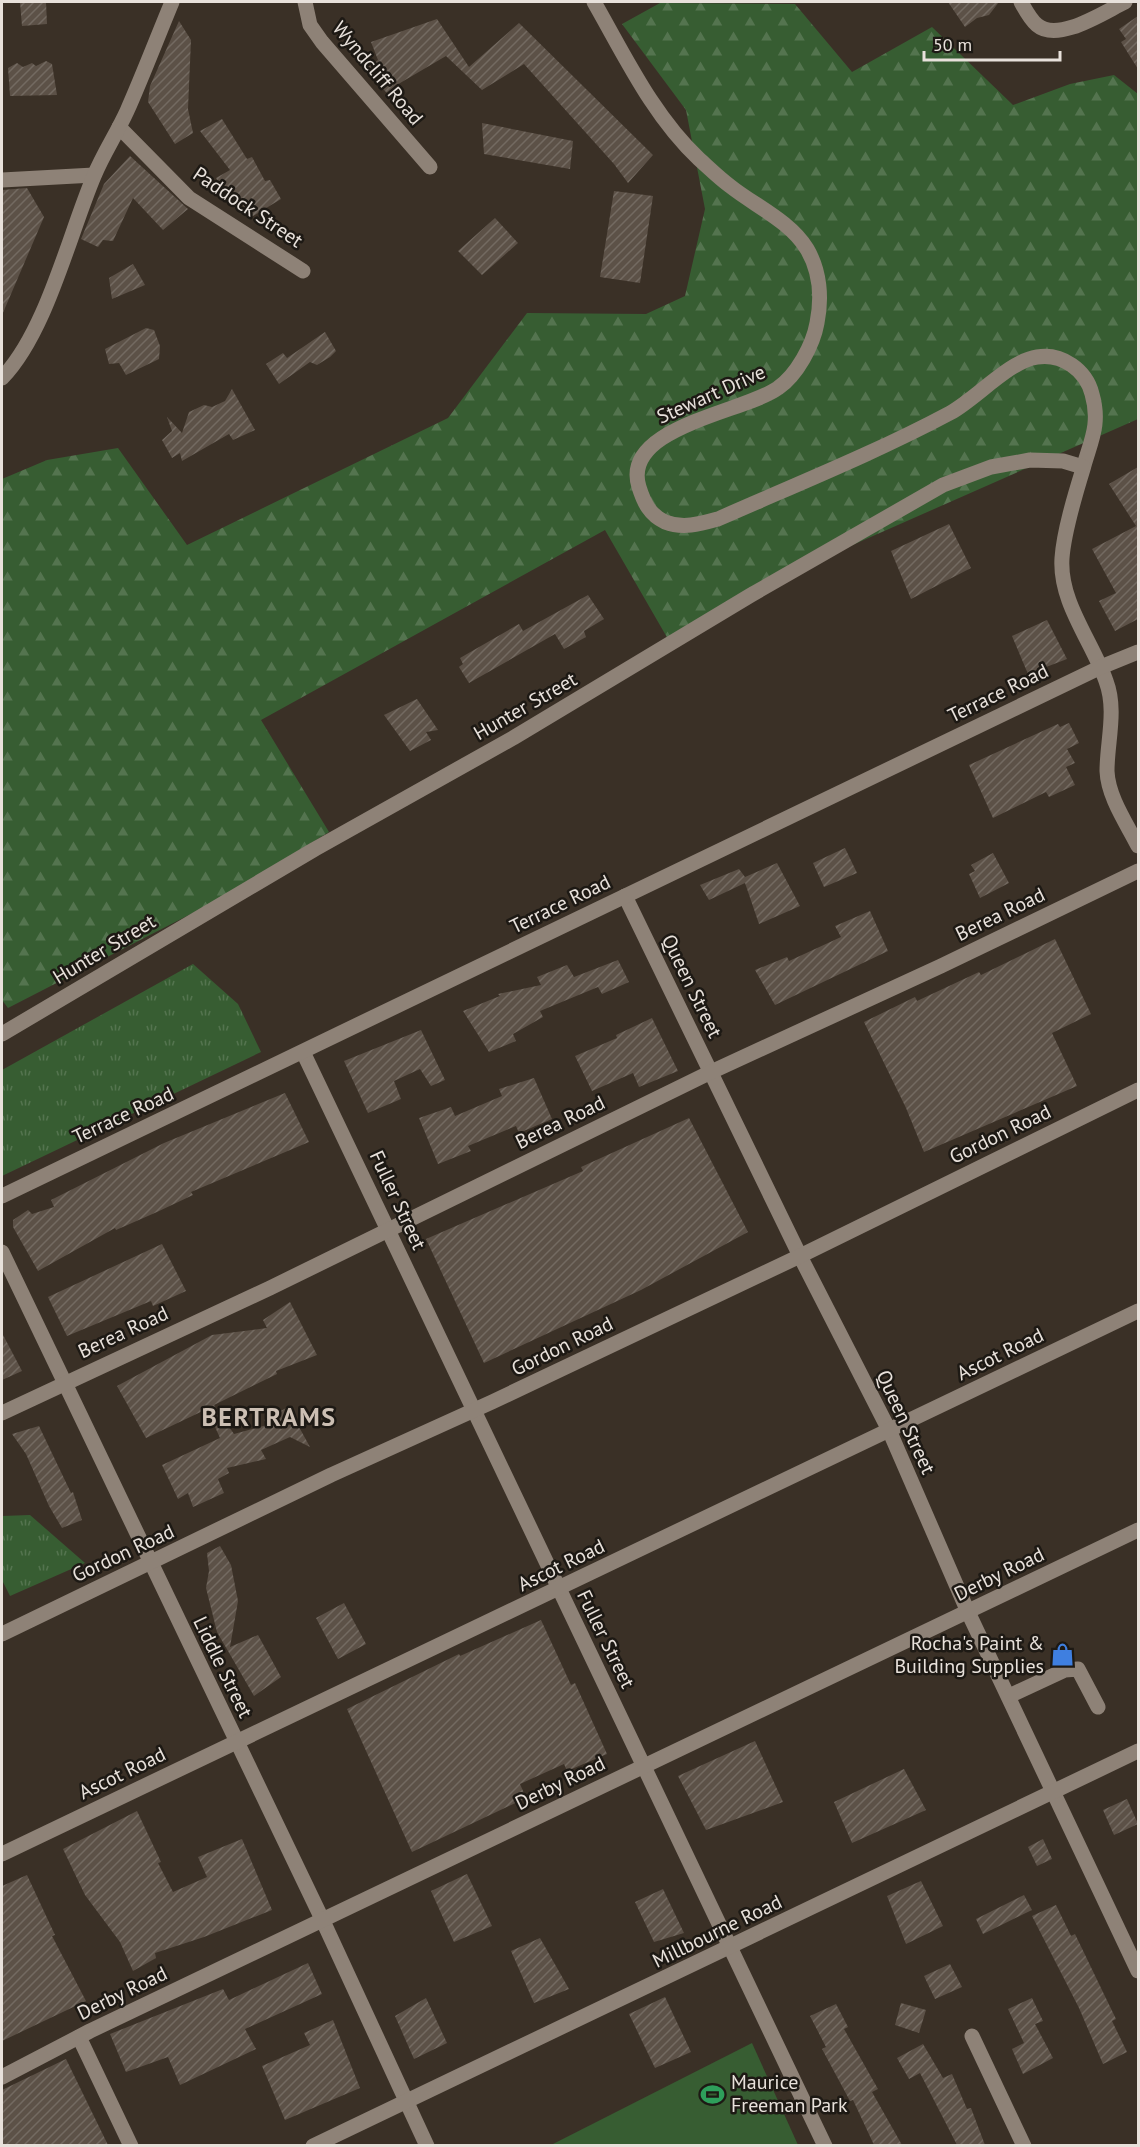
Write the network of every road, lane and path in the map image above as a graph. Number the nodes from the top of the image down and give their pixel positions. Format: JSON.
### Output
{"nodes":[{"id":1,"x":172,"y":2,"type":"edge"},
{"id":2,"x":304,"y":2,"type":"edge"},
{"id":3,"x":594,"y":2,"type":"edge"},
{"id":4,"x":1020,"y":2,"type":"edge"},
{"id":5,"x":1125,"y":2,"type":"edge"},
{"id":6,"x":119,"y":128,"type":"junction"},
{"id":7,"x":430,"y":167,"type":"dead end"},
{"id":8,"x":94,"y":175,"type":"junction"},
{"id":9,"x":2,"y":180,"type":"edge"},
{"id":10,"x":303,"y":271,"type":"dead end"},
{"id":11,"x":2,"y":378,"type":"edge"},
{"id":12,"x":1083,"y":467,"type":"junction"},
{"id":13,"x":1138,"y":652,"type":"edge"},
{"id":14,"x":1101,"y":667,"type":"junction"},
{"id":15,"x":1138,"y":846,"type":"edge"},
{"id":16,"x":1138,"y":871,"type":"edge"},
{"id":17,"x":625,"y":896,"type":"junction"},
{"id":18,"x":2,"y":1034,"type":"edge"},
{"id":19,"x":303,"y":1052,"type":"junction"},
{"id":20,"x":711,"y":1072,"type":"junction"},
{"id":21,"x":1138,"y":1089,"type":"edge"},
{"id":22,"x":2,"y":1196,"type":"edge"},
{"id":23,"x":388,"y":1228,"type":"junction"},
{"id":24,"x":2,"y":1252,"type":"edge"},
{"id":25,"x":800,"y":1256,"type":"junction"},
{"id":26,"x":1138,"y":1311,"type":"edge"},
{"id":27,"x":64,"y":1383,"type":"junction"},
{"id":28,"x":475,"y":1410,"type":"junction"},
{"id":29,"x":2,"y":1413,"type":"edge"},
{"id":30,"x":889,"y":1430,"type":"junction"},
{"id":31,"x":1138,"y":1530,"type":"edge"},
{"id":32,"x":149,"y":1564,"type":"junction"},
{"id":33,"x":559,"y":1590,"type":"junction"},
{"id":34,"x":968,"y":1612,"type":"junction"},
{"id":35,"x":2,"y":1634,"type":"edge"},
{"id":36,"x":1009,"y":1696,"type":"junction"},
{"id":37,"x":1098,"y":1707,"type":"dead end"},
{"id":38,"x":236,"y":1742,"type":"junction"},
{"id":39,"x":1138,"y":1751,"type":"edge"},
{"id":40,"x":644,"y":1766,"type":"junction"},
{"id":41,"x":1054,"y":1791,"type":"junction"},
{"id":42,"x":2,"y":1854,"type":"edge"},
{"id":43,"x":323,"y":1921,"type":"junction"},
{"id":44,"x":730,"y":1948,"type":"junction"},
{"id":45,"x":1137,"y":1966,"type":"edge"},
{"id":46,"x":972,"y":2036,"type":"dead end"},
{"id":47,"x":79,"y":2037,"type":"junction"},
{"id":48,"x":2,"y":2077,"type":"edge"},
{"id":49,"x":407,"y":2101,"type":"junction"},
{"id":50,"x":131,"y":2145,"type":"edge"},
{"id":51,"x":313,"y":2145,"type":"edge"},
{"id":52,"x":427,"y":2145,"type":"edge"},
{"id":53,"x":825,"y":2145,"type":"edge"},
{"id":54,"x":1024,"y":2145,"type":"edge"}],
"edges":[{"from":1,"to":6,"type":"street"},
{"from":2,"to":7,"type":"street","name":"Wyndcliff Road"},
{"from":3,"to":12,"type":"street","name":"Stewart Drive"},
{"from":4,"to":5,"type":"street"},
{"from":6,"to":8,"type":"street"},
{"from":6,"to":10,"type":"street","name":"Paddock Street"},
{"from":8,"to":9,"type":"street"},
{"from":8,"to":11,"type":"street"},
{"from":12,"to":14,"type":"street"},
{"from":12,"to":18,"type":"street","name":"Hunter Street"},
{"from":13,"to":14,"type":"street","name":"Terrace Road"},
{"from":14,"to":15,"type":"street"},
{"from":14,"to":17,"type":"street","name":"Terrace Road"},
{"from":16,"to":20,"type":"street","name":"Berea Road"},
{"from":17,"to":19,"type":"street","name":"Terrace Road"},
{"from":17,"to":20,"type":"street","name":"Queen Street"},
{"from":19,"to":22,"type":"street","name":"Terrace Road"},
{"from":19,"to":23,"type":"street","name":"Fuller Street"},
{"from":20,"to":23,"type":"street","name":"Berea Road"},
{"from":20,"to":25,"type":"street","name":"Queen Street"},
{"from":21,"to":25,"type":"street","name":"Gordon Road"},
{"from":23,"to":27,"type":"street","name":"Berea Road"},
{"from":23,"to":28,"type":"street","name":"Fuller Street"},
{"from":24,"to":27,"type":"street","name":"Liddle Street"},
{"from":25,"to":28,"type":"street","name":"Gordon Road"},
{"from":25,"to":30,"type":"street","name":"Queen Street"},
{"from":26,"to":30,"type":"street","name":"Ascot Road"},
{"from":27,"to":29,"type":"street","name":"Berea Road"},
{"from":27,"to":32,"type":"street","name":"Liddle Street"},
{"from":28,"to":32,"type":"street","name":"Gordon Road"},
{"from":28,"to":33,"type":"street","name":"Fuller Street"},
{"from":30,"to":33,"type":"street","name":"Ascot Road"},
{"from":30,"to":34,"type":"street","name":"Queen Street"},
{"from":31,"to":34,"type":"street","name":"Derby Road"},
{"from":32,"to":35,"type":"street","name":"Gordon Road"},
{"from":32,"to":38,"type":"street","name":"Liddle Street"},
{"from":33,"to":38,"type":"street","name":"Ascot Road"},
{"from":33,"to":40,"type":"street","name":"Fuller Street"},
{"from":34,"to":36,"type":"street","name":"Queen Street"},
{"from":34,"to":40,"type":"street","name":"Derby Road"},
{"from":36,"to":37,"type":"street"},
{"from":36,"to":41,"type":"street","name":"Queen Street"},
{"from":38,"to":42,"type":"street","name":"Ascot Road"},
{"from":38,"to":43,"type":"street","name":"Liddle Street"},
{"from":39,"to":41,"type":"street","name":"Millbourne Road"},
{"from":40,"to":43,"type":"street","name":"Derby Road"},
{"from":40,"to":44,"type":"street","name":"Fuller Street"},
{"from":41,"to":44,"type":"street","name":"Millbourne Road"},
{"from":41,"to":45,"type":"street","name":"Queen Street"},
{"from":43,"to":47,"type":"street","name":"Derby Road"},
{"from":43,"to":49,"type":"street","name":"Liddle Street"},
{"from":44,"to":49,"type":"street","name":"Millbourne Road"},
{"from":44,"to":53,"type":"street","name":"Fuller Street"},
{"from":46,"to":54,"type":"street"},
{"from":47,"to":48,"type":"street","name":"Derby Road"},
{"from":47,"to":50,"type":"street"},
{"from":49,"to":51,"type":"street","name":"Millbourne Road"},
{"from":49,"to":52,"type":"street","name":"Liddle Street"}]}
